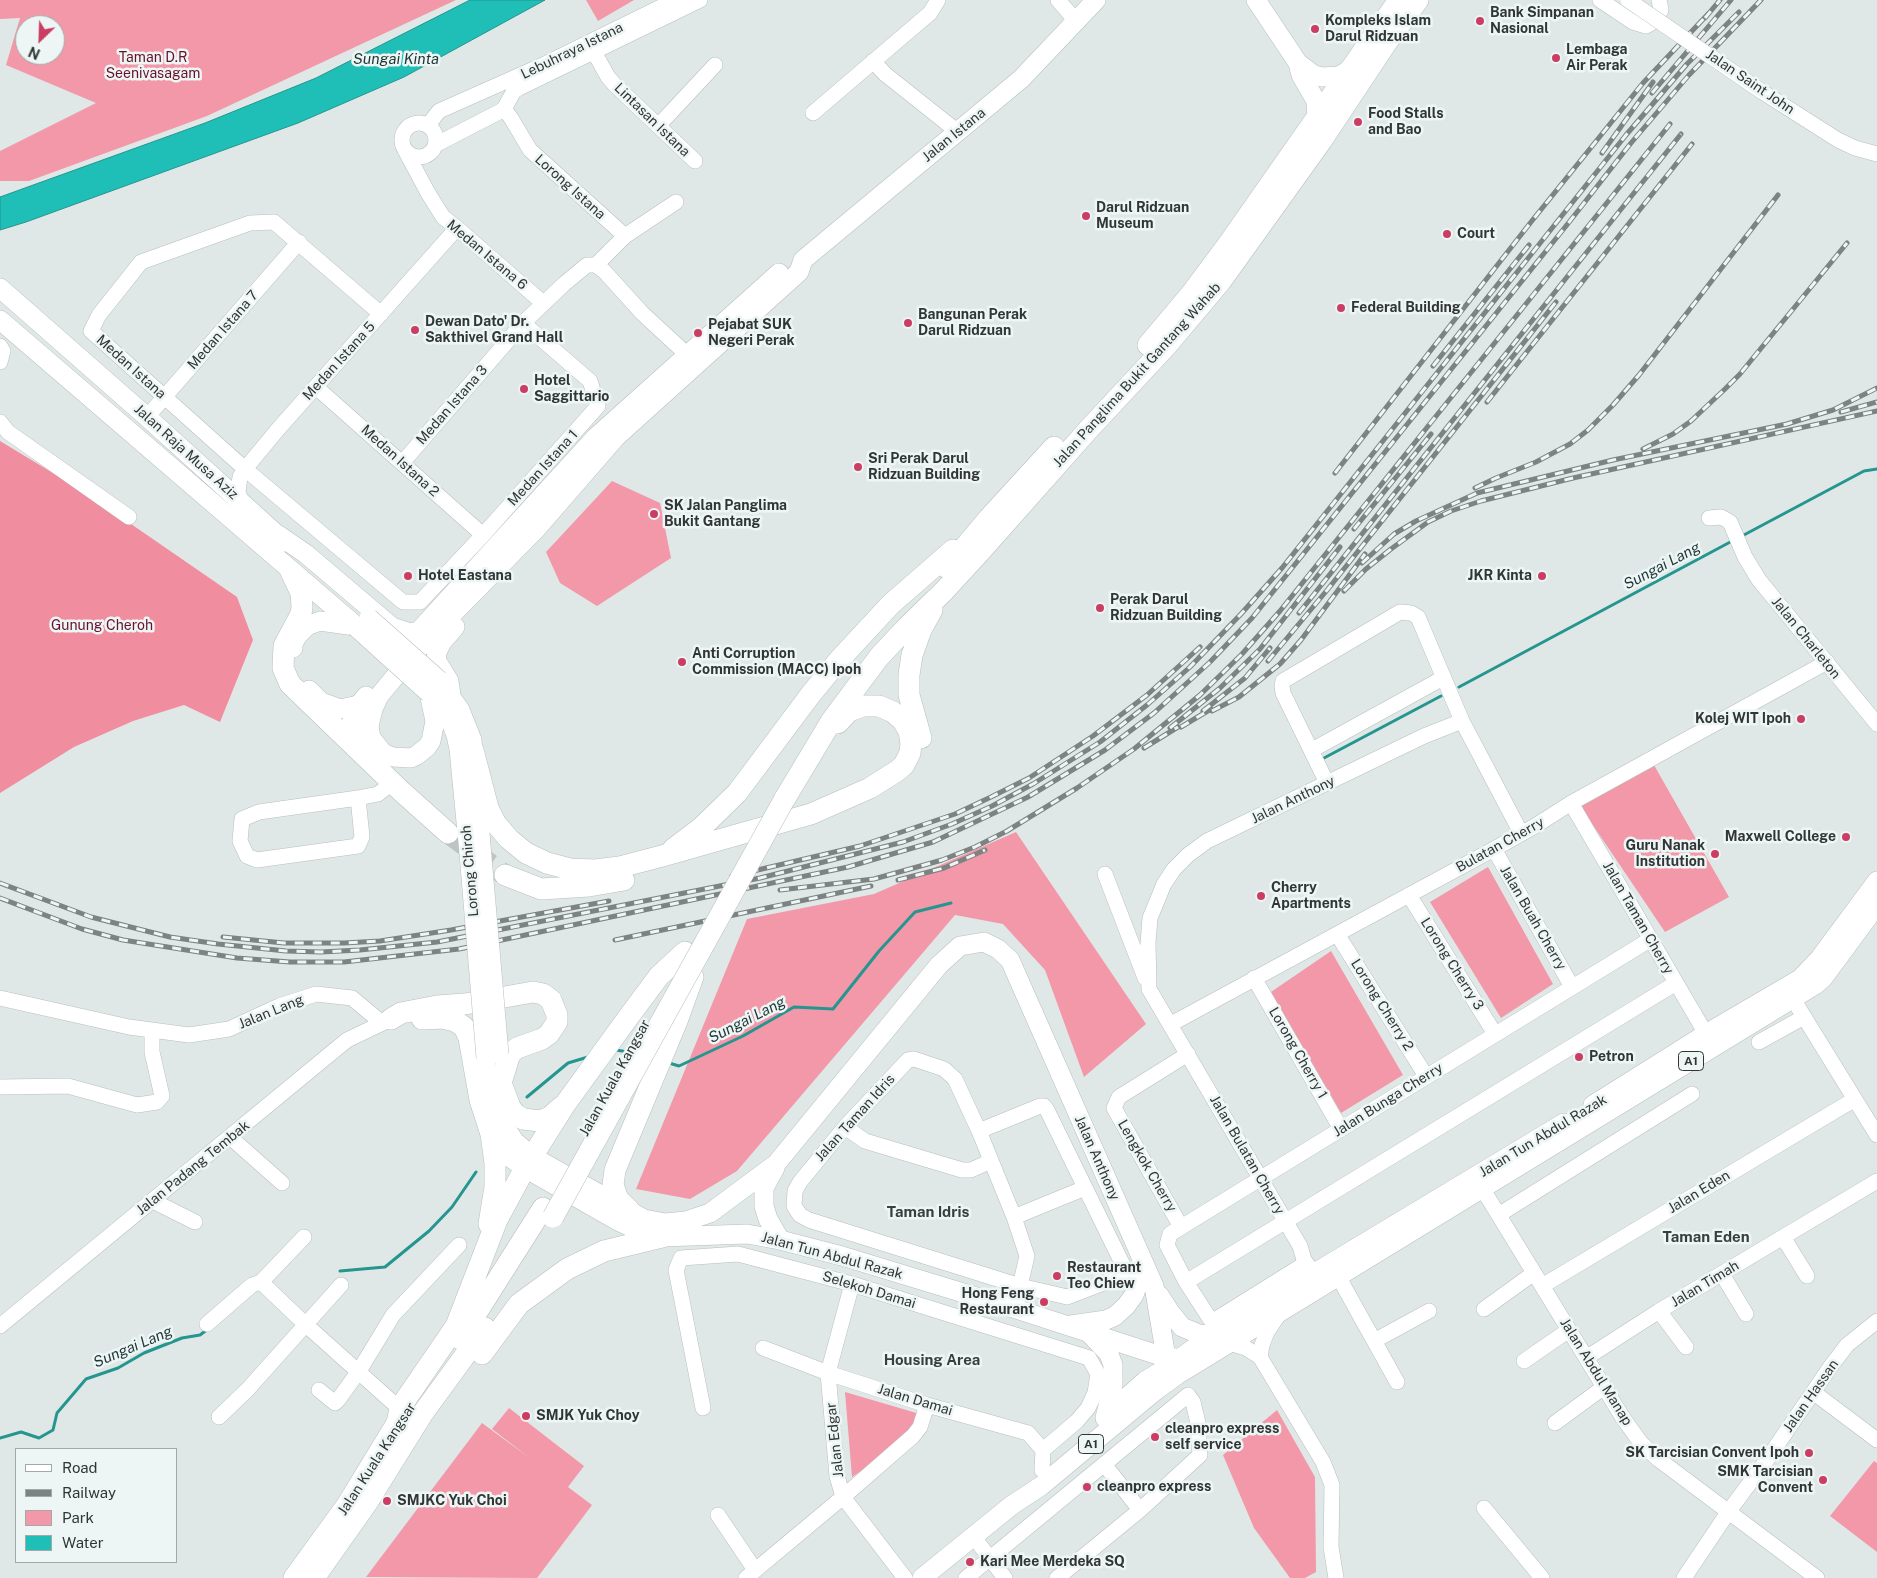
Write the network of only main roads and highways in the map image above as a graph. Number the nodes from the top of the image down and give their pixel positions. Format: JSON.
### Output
{"nodes":[{"id":1,"x":1096,"y":0,"type":"edge"},
{"id":2,"x":1256,"y":0,"type":"edge"},
{"id":3,"x":1399,"y":0,"type":"edge"},
{"id":4,"x":1418,"y":0,"type":"edge"},
{"id":5,"x":1298,"y":63,"type":"junction"},
{"id":6,"x":1351,"y":68,"type":"junction"},
{"id":7,"x":1317,"y":117,"type":"junction"},
{"id":8,"x":0,"y":288,"type":"edge"},
{"id":9,"x":0,"y":320,"type":"edge"},
{"id":10,"x":692,"y":359,"type":"junction"},
{"id":11,"x":596,"y":437,"type":"junction"},
{"id":12,"x":989,"y":518,"type":"junction"},
{"id":13,"x":537,"y":528,"type":"junction"},
{"id":14,"x":276,"y":534,"type":"junction"},
{"id":15,"x":291,"y":572,"type":"junction"},
{"id":16,"x":940,"y":585,"type":"junction"},
{"id":17,"x":360,"y":624,"type":"junction"},
{"id":18,"x":439,"y":689,"type":"junction"},
{"id":19,"x":359,"y":704,"type":"junction"},
{"id":20,"x":355,"y":746,"type":"junction"},
{"id":21,"x":473,"y":750,"type":"junction"},
{"id":22,"x":809,"y":758,"type":"junction"},
{"id":23,"x":779,"y":796,"type":"junction"},
{"id":24,"x":448,"y":833,"type":"tunnel mouth"},
{"id":25,"x":475,"y":855,"type":"junction"},
{"id":26,"x":662,"y":856,"type":"junction"},
{"id":27,"x":505,"y":875,"type":"tunnel mouth"},
{"id":28,"x":1877,"y":881,"type":"edge"},
{"id":29,"x":1877,"y":889,"type":"edge"},
{"id":30,"x":1876,"y":908,"type":"edge"},
{"id":31,"x":704,"y":944,"type":"junction"},
{"id":32,"x":685,"y":952,"type":"junction"},
{"id":33,"x":1824,"y":952,"type":"junction"},
{"id":34,"x":493,"y":1056,"type":"junction"},
{"id":35,"x":501,"y":1082,"type":"junction"},
{"id":36,"x":566,"y":1103,"type":"junction"},
{"id":37,"x":491,"y":1134,"type":"junction"},
{"id":38,"x":1506,"y":1158,"type":"junction"},
{"id":39,"x":529,"y":1162,"type":"junction"},
{"id":40,"x":776,"y":1164,"type":"junction"},
{"id":41,"x":1482,"y":1188,"type":"junction"},
{"id":42,"x":630,"y":1211,"type":"junction"},
{"id":43,"x":1415,"y":1213,"type":"junction"},
{"id":44,"x":662,"y":1237,"type":"junction"},
{"id":45,"x":780,"y":1240,"type":"junction"},
{"id":46,"x":483,"y":1256,"type":"junction"},
{"id":47,"x":1142,"y":1259,"type":"junction"},
{"id":48,"x":1323,"y":1272,"type":"junction"},
{"id":49,"x":1154,"y":1286,"type":"junction"},
{"id":50,"x":1067,"y":1325,"type":"junction"},
{"id":51,"x":1090,"y":1334,"type":"junction"},
{"id":52,"x":1222,"y":1338,"type":"junction"},
{"id":53,"x":1170,"y":1362,"type":"junction"},
{"id":54,"x":1155,"y":1391,"type":"junction"},
{"id":55,"x":398,"y":1416,"type":"junction"},
{"id":56,"x":1104,"y":1418,"type":"junction"},
{"id":57,"x":1025,"y":1496,"type":"junction"},
{"id":58,"x":367,"y":1503,"type":"junction"},
{"id":59,"x":319,"y":1574,"type":"edge"},
{"id":60,"x":294,"y":1578,"type":"edge"},
{"id":61,"x":922,"y":1578,"type":"edge"}],
"edges":[{"from":1,"to":10,"type":"main road","name":"Jalan Istana"},
{"from":2,"to":5,"type":"main road"},
{"from":3,"to":6,"type":"highway","name":"Jalan Panglima Bukit Gantang Wahab"},
{"from":4,"to":16,"type":"highway","name":"Jalan Panglima Bukit Gantang Wahab"},
{"from":5,"to":6,"type":"main road"},
{"from":5,"to":7,"type":"main road"},
{"from":6,"to":7,"type":"highway","name":"Jalan Panglima Bukit Gantang Wahab"},
{"from":7,"to":12,"type":"highway","name":"Jalan Panglima Bukit Gantang Wahab"},
{"from":8,"to":14,"type":"main road","name":"Jalan Raja Musa Aziz"},
{"from":9,"to":15,"type":"main road","name":"Jalan Raja Musa Aziz"},
{"from":10,"to":11,"type":"main road"},
{"from":10,"to":13,"type":"main road"},
{"from":11,"to":14,"type":"main road"},
{"from":11,"to":19,"type":"main road"},
{"from":12,"to":16,"type":"highway","name":"Jalan Panglima Bukit Gantang Wahab"},
{"from":12,"to":26,"type":"highway"},
{"from":13,"to":18,"type":"main road"},
{"from":13,"to":18,"type":"main road"},
{"from":14,"to":17,"type":"main road","name":"Jalan Raja Musa Aziz"},
{"from":15,"to":17,"type":"main road","name":"Jalan Raja Musa Aziz"},
{"from":15,"to":20,"type":"highway"},
{"from":16,"to":22,"type":"highway","name":"Jalan Kuala Kangsar"},
{"from":16,"to":23,"type":"highway","name":"Jalan Kuala Kangsar"},
{"from":16,"to":27,"type":"highway"},
{"from":17,"to":18,"type":"main road","bridge":true},
{"from":17,"to":19,"type":"main road"},
{"from":18,"to":21,"type":"main road","name":"Lorong Chiroh"},
{"from":18,"to":25,"type":"main road","name":"Lorong Chiroh"},
{"from":19,"to":20,"type":"highway"},
{"from":20,"to":24,"type":"highway"},
{"from":21,"to":25,"type":"main road","name":"Lorong Chiroh"},
{"from":21,"to":26,"type":"highway"},
{"from":22,"to":23,"type":"highway","name":"Jalan Kuala Kangsar"},
{"from":22,"to":26,"type":"highway"},
{"from":23,"to":31,"type":"highway","name":"Jalan Kuala Kangsar","bridge":true},
{"from":23,"to":32,"type":"highway","name":"Jalan Kuala Kangsar"},
{"from":25,"to":34,"type":"main road","name":"Lorong Chiroh","bridge":true},
{"from":28,"to":33,"type":"main road","name":"Jalan Tun Abdul Razak","number":"A1"},
{"from":29,"to":30,"type":"main road"},
{"from":30,"to":33,"type":"main road"},
{"from":30,"to":41,"type":"main road","name":"Jalan Tun Abdul Razak","number":"A1"},
{"from":31,"to":42,"type":"highway","bridge":true},
{"from":31,"to":58,"type":"highway","name":"Jalan Kuala Kangsar","bridge":true},
{"from":32,"to":36,"type":"highway"},
{"from":32,"to":55,"type":"highway","name":"Jalan Kuala Kangsar"},
{"from":33,"to":38,"type":"main road","name":"Jalan Tun Abdul Razak","number":"A1"},
{"from":34,"to":35,"type":"main road","name":"Jalan Tun Abdul Razak"},
{"from":34,"to":37,"type":"main road"},
{"from":35,"to":36,"type":"highway"},
{"from":35,"to":37,"type":"highway"},
{"from":35,"to":39,"type":"main road","name":"Jalan Tun Abdul Razak"},
{"from":36,"to":39,"type":"highway"},
{"from":37,"to":39,"type":"main road","name":"Jalan Tun Abdul Razak"},
{"from":37,"to":46,"type":"highway"},
{"from":38,"to":41,"type":"main road"},
{"from":38,"to":43,"type":"main road","name":"Jalan Tun Abdul Razak","number":"A1"},
{"from":39,"to":42,"type":"main road"},
{"from":39,"to":44,"type":"main road","name":"Jalan Tun Abdul Razak"},
{"from":39,"to":46,"type":"highway"},
{"from":40,"to":42,"type":"main road"},
{"from":40,"to":45,"type":"main road"},
{"from":40,"to":47,"type":"main road","name":"Jalan Anthony"},
{"from":41,"to":43,"type":"main road"},
{"from":41,"to":48,"type":"main road","name":"Jalan Tun Abdul Razak","number":"A1"},
{"from":43,"to":48,"type":"main road","name":"Jalan Tun Abdul Razak","number":"A1"},
{"from":44,"to":45,"type":"main road","name":"Jalan Tun Abdul Razak"},
{"from":44,"to":58,"type":"highway"},
{"from":45,"to":50,"type":"main road","name":"Jalan Tun Abdul Razak"},
{"from":46,"to":55,"type":"highway"},
{"from":47,"to":49,"type":"main road","name":"Jalan Anthony"},
{"from":47,"to":50,"type":"main road"},
{"from":48,"to":52,"type":"main road","name":"Jalan Tun Abdul Razak","number":"A1"},
{"from":48,"to":52,"type":"main road","name":"Jalan Tun Abdul Razak","number":"A1"},
{"from":49,"to":52,"type":"main road"},
{"from":49,"to":53,"type":"main road","name":"Jalan Anthony"},
{"from":50,"to":51,"type":"main road","name":"Jalan Tun Abdul Razak"},
{"from":51,"to":53,"type":"main road","name":"Jalan Tun Abdul Razak"},
{"from":51,"to":56,"type":"main road"},
{"from":52,"to":53,"type":"main road","name":"Jalan Tun Abdul Razak","number":"A1"},
{"from":52,"to":54,"type":"main road","name":"Jalan Tun Abdul Razak","number":"A1"},
{"from":53,"to":54,"type":"main road"},
{"from":53,"to":56,"type":"main road","name":"Jalan Tun Abdul Razak","number":"A1"},
{"from":54,"to":57,"type":"main road","name":"Jalan Tun Abdul Razak","number":"A1"},
{"from":55,"to":60,"type":"highway","name":"Jalan Kuala Kangsar"},
{"from":56,"to":57,"type":"main road","name":"Jalan Tun Abdul Razak","number":"A1"},
{"from":57,"to":61,"type":"main road"},
{"from":58,"to":59,"type":"highway","name":"Jalan Kuala Kangsar"}]}
